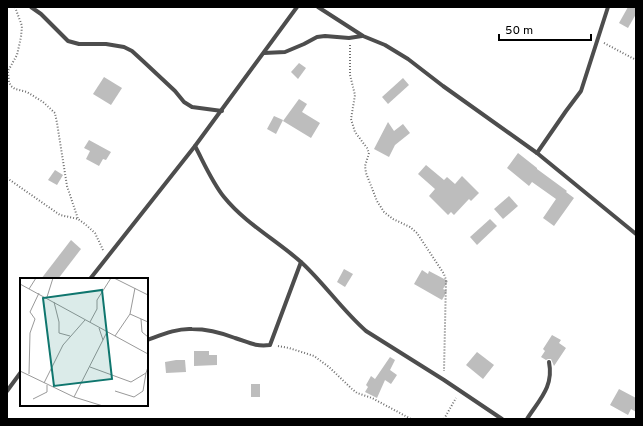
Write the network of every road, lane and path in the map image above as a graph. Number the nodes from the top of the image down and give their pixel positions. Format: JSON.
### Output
{"nodes":[{"id":1,"x":15,"y":7,"type":"edge"},
{"id":2,"x":31,"y":7,"type":"edge"},
{"id":3,"x":297,"y":7,"type":"edge"},
{"id":4,"x":318,"y":7,"type":"edge"},
{"id":5,"x":608,"y":7,"type":"edge"},
{"id":6,"x":363,"y":36,"type":"junction"},
{"id":7,"x":349,"y":38,"type":"junction"},
{"id":8,"x":598,"y":40,"type":"junction"},
{"id":9,"x":264,"y":53,"type":"junction"},
{"id":10,"x":636,"y":60,"type":"edge"},
{"id":11,"x":222,"y":111,"type":"junction"},
{"id":12,"x":195,"y":146,"type":"junction"},
{"id":13,"x":537,"y":153,"type":"junction"},
{"id":14,"x":7,"y":178,"type":"edge"},
{"id":15,"x":78,"y":219,"type":"junction"},
{"id":16,"x":636,"y":234,"type":"edge"},
{"id":17,"x":106,"y":256,"type":"junction"},
{"id":18,"x":301,"y":262,"type":"junction"},
{"id":19,"x":91,"y":278,"type":"edge"},
{"id":20,"x":148,"y":340,"type":"edge"},
{"id":21,"x":270,"y":345,"type":"junction"},
{"id":22,"x":549,"y":362,"type":"dead end"},
{"id":23,"x":20,"y":373,"type":"edge"},
{"id":24,"x":444,"y":380,"type":"junction"},
{"id":25,"x":7,"y":391,"type":"edge"},
{"id":26,"x":460,"y":391,"type":"junction"},
{"id":27,"x":411,"y":419,"type":"edge"},
{"id":28,"x":444,"y":419,"type":"edge"},
{"id":29,"x":502,"y":419,"type":"edge"},
{"id":30,"x":527,"y":419,"type":"edge"}],
"edges":[{"from":1,"to":15,"type":"path"},
{"from":2,"to":11,"type":"street"},
{"from":3,"to":9,"type":"street"},
{"from":4,"to":6,"type":"street"},
{"from":5,"to":8,"type":"street"},
{"from":6,"to":7,"type":"street"},
{"from":6,"to":13,"type":"street"},
{"from":7,"to":9,"type":"street"},
{"from":7,"to":24,"type":"path"},
{"from":8,"to":10,"type":"path"},
{"from":8,"to":13,"type":"street"},
{"from":9,"to":11,"type":"street"},
{"from":11,"to":12,"type":"street"},
{"from":12,"to":17,"type":"street"},
{"from":12,"to":18,"type":"street"},
{"from":13,"to":16,"type":"street"},
{"from":14,"to":15,"type":"path"},
{"from":15,"to":17,"type":"path"},
{"from":17,"to":19,"type":"street"},
{"from":18,"to":21,"type":"street"},
{"from":18,"to":24,"type":"street"},
{"from":20,"to":21,"type":"street"},
{"from":21,"to":27,"type":"path"},
{"from":22,"to":30,"type":"street"},
{"from":23,"to":25,"type":"street"},
{"from":24,"to":26,"type":"street"},
{"from":26,"to":28,"type":"path"},
{"from":26,"to":29,"type":"street"}]}
